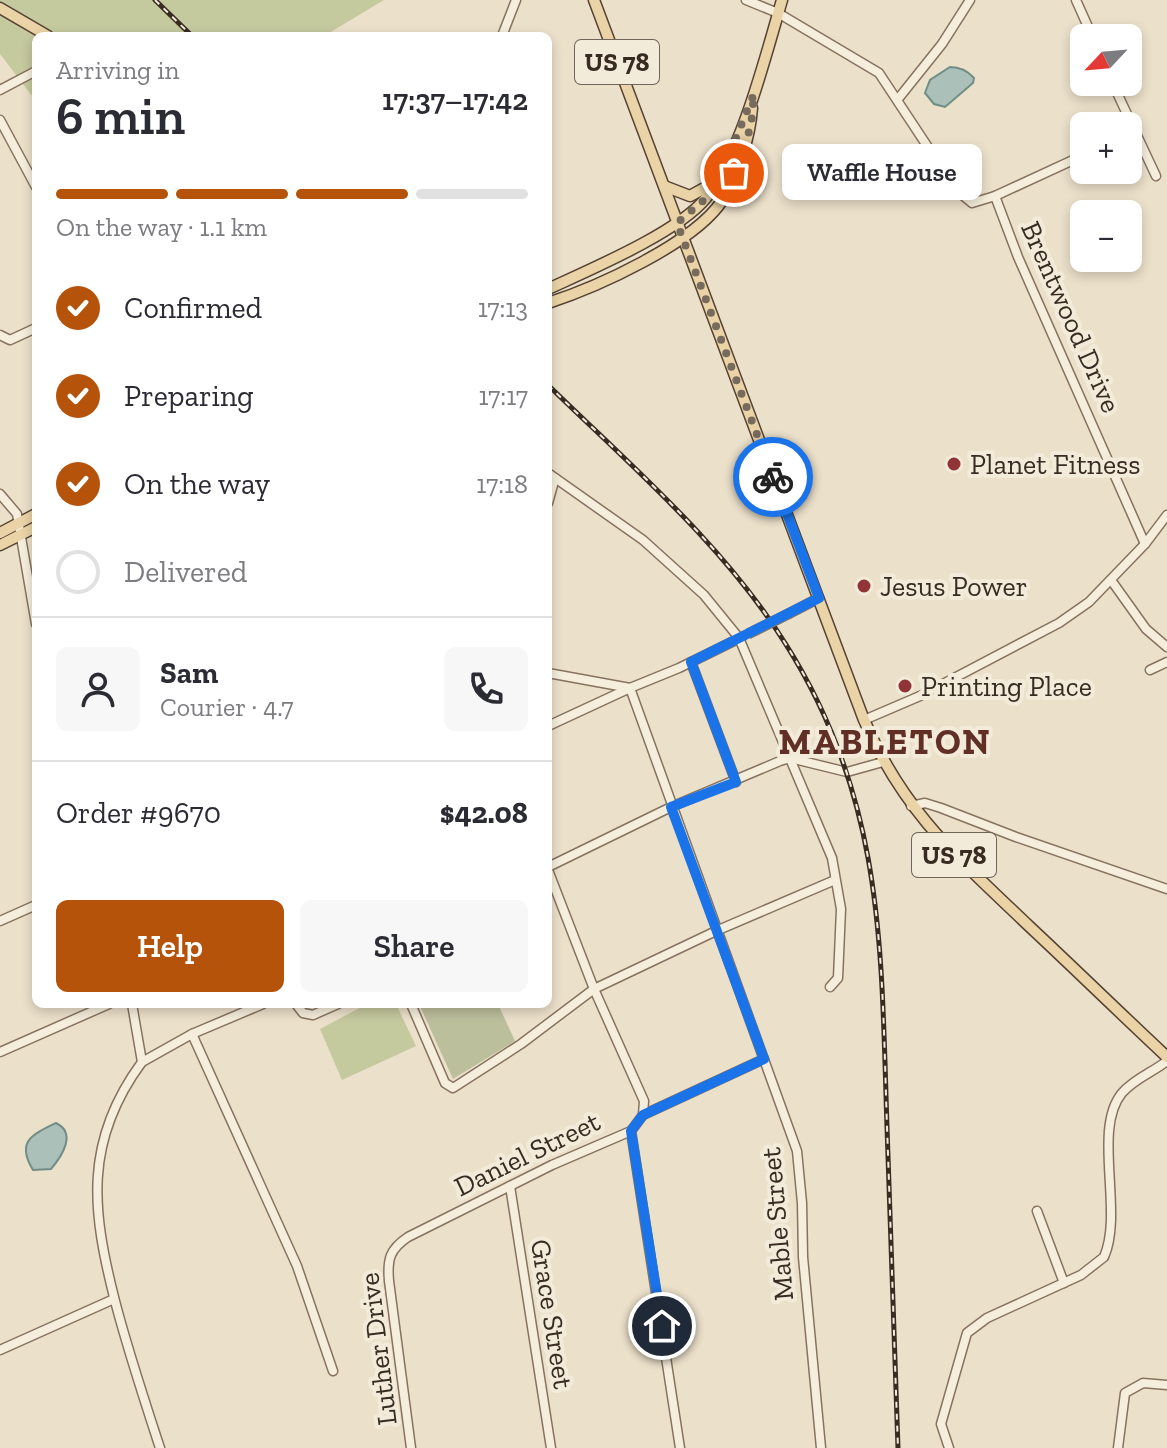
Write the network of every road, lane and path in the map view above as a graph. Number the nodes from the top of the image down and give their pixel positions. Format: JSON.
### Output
{"nodes":[{"id":1,"x":516,"y":0,"type":"edge"},
{"id":2,"x":594,"y":0,"type":"edge"},
{"id":3,"x":746,"y":0,"type":"edge"},
{"id":4,"x":782,"y":0,"type":"edge"},
{"id":5,"x":970,"y":0,"type":"edge"},
{"id":6,"x":1076,"y":0,"type":"edge"},
{"id":7,"x":0,"y":8,"type":"edge"},
{"id":8,"x":778,"y":13,"type":"junction"},
{"id":9,"x":1087,"y":24,"type":"edge"},
{"id":10,"x":41,"y":32,"type":"edge"},
{"id":11,"x":504,"y":32,"type":"edge"},
{"id":12,"x":32,"y":73,"type":"edge"},
{"id":13,"x":0,"y":90,"type":"edge"},
{"id":14,"x":754,"y":94,"type":"junction"},
{"id":15,"x":898,"y":99,"type":"junction"},
{"id":16,"x":0,"y":120,"type":"edge"},
{"id":17,"x":1142,"y":152,"type":"edge"},
{"id":18,"x":1070,"y":161,"type":"edge"},
{"id":19,"x":722,"y":172,"type":"junction"},
{"id":20,"x":1156,"y":176,"type":"dead end"},
{"id":21,"x":32,"y":180,"type":"edge"},
{"id":22,"x":663,"y":185,"type":"junction"},
{"id":23,"x":995,"y":196,"type":"junction"},
{"id":24,"x":677,"y":223,"type":"junction"},
{"id":25,"x":684,"y":238,"type":"junction"},
{"id":26,"x":552,"y":287,"type":"edge"},
{"id":27,"x":552,"y":301,"type":"edge"},
{"id":28,"x":32,"y":330,"type":"edge"},
{"id":29,"x":0,"y":335,"type":"edge"},
{"id":30,"x":552,"y":476,"type":"edge"},
{"id":31,"x":0,"y":494,"type":"edge"},
{"id":32,"x":1167,"y":515,"type":"edge"},
{"id":33,"x":32,"y":518,"type":"edge"},
{"id":34,"x":32,"y":528,"type":"edge"},
{"id":35,"x":21,"y":529,"type":"junction"},
{"id":36,"x":0,"y":533,"type":"edge"},
{"id":37,"x":1145,"y":544,"type":"junction"},
{"id":38,"x":0,"y":545,"type":"edge"},
{"id":39,"x":1111,"y":580,"type":"junction"},
{"id":40,"x":819,"y":598,"type":"junction"},
{"id":41,"x":32,"y":599,"type":"edge"},
{"id":42,"x":744,"y":636,"type":"junction"},
{"id":43,"x":1167,"y":647,"type":"edge"},
{"id":44,"x":691,"y":662,"type":"junction"},
{"id":45,"x":1167,"y":662,"type":"edge"},
{"id":46,"x":1150,"y":670,"type":"dead end"},
{"id":47,"x":552,"y":674,"type":"edge"},
{"id":48,"x":630,"y":688,"type":"junction"},
{"id":49,"x":864,"y":720,"type":"junction"},
{"id":50,"x":552,"y":724,"type":"edge"},
{"id":51,"x":790,"y":758,"type":"junction"},
{"id":52,"x":883,"y":762,"type":"junction"},
{"id":53,"x":736,"y":782,"type":"junction"},
{"id":54,"x":911,"y":806,"type":"junction"},
{"id":55,"x":671,"y":807,"type":"junction"},
{"id":56,"x":552,"y":866,"type":"edge"},
{"id":57,"x":552,"y":879,"type":"edge"},
{"id":58,"x":835,"y":880,"type":"junction"},
{"id":59,"x":1167,"y":889,"type":"edge"},
{"id":60,"x":32,"y":907,"type":"edge"},
{"id":61,"x":0,"y":921,"type":"edge"},
{"id":62,"x":716,"y":931,"type":"junction"},
{"id":63,"x":830,"y":987,"type":"dead end"},
{"id":64,"x":594,"y":989,"type":"junction"},
{"id":65,"x":100,"y":1008,"type":"edge"},
{"id":66,"x":133,"y":1008,"type":"edge"},
{"id":67,"x":254,"y":1008,"type":"edge"},
{"id":68,"x":299,"y":1008,"type":"edge"},
{"id":69,"x":329,"y":1008,"type":"edge"},
{"id":70,"x":413,"y":1008,"type":"edge"},
{"id":71,"x":192,"y":1034,"type":"junction"},
{"id":72,"x":0,"y":1052,"type":"edge"},
{"id":73,"x":764,"y":1059,"type":"junction"},
{"id":74,"x":1167,"y":1059,"type":"edge"},
{"id":75,"x":142,"y":1062,"type":"junction"},
{"id":76,"x":643,"y":1115,"type":"junction"},
{"id":77,"x":631,"y":1131,"type":"junction"},
{"id":78,"x":510,"y":1186,"type":"junction"},
{"id":79,"x":1037,"y":1211,"type":"dead end"},
{"id":80,"x":393,"y":1247,"type":"joint"},
{"id":81,"x":1064,"y":1283,"type":"junction"},
{"id":82,"x":114,"y":1299,"type":"junction"},
{"id":83,"x":0,"y":1350,"type":"edge"},
{"id":84,"x":333,"y":1371,"type":"dead end"},
{"id":85,"x":1167,"y":1385,"type":"edge"},
{"id":86,"x":160,"y":1448,"type":"edge"},
{"id":87,"x":411,"y":1448,"type":"edge"},
{"id":88,"x":551,"y":1448,"type":"edge"},
{"id":89,"x":680,"y":1448,"type":"edge"},
{"id":90,"x":821,"y":1448,"type":"edge"},
{"id":91,"x":949,"y":1448,"type":"edge"},
{"id":92,"x":1118,"y":1448,"type":"edge"}],
"edges":[{"from":1,"to":11,"type":"street"},
{"from":2,"to":22,"type":"main road","number":"US 78"},
{"from":3,"to":8,"type":"street"},
{"from":4,"to":8,"type":"main road"},
{"from":5,"to":15,"type":"street"},
{"from":6,"to":9,"type":"street"},
{"from":7,"to":10,"type":"main road"},
{"from":8,"to":14,"type":"main road"},
{"from":8,"to":15,"type":"street"},
{"from":12,"to":13,"type":"street"},
{"from":14,"to":19,"type":"main road"},
{"from":14,"to":25,"type":"main road"},
{"from":15,"to":23,"type":"street"},
{"from":16,"to":21,"type":"street"},
{"from":17,"to":20,"type":"street"},
{"from":18,"to":23,"type":"street"},
{"from":19,"to":22,"type":"main road"},
{"from":19,"to":24,"type":"main road"},
{"from":22,"to":24,"type":"main road","number":"US 78"},
{"from":23,"to":37,"type":"street","name":"Brentwood Drive"},
{"from":24,"to":25,"type":"main road","number":"US 78"},
{"from":24,"to":26,"type":"main road"},
{"from":25,"to":27,"type":"main road"},
{"from":25,"to":40,"type":"main road","number":"US 78"},
{"from":28,"to":29,"type":"street"},
{"from":30,"to":42,"type":"street"},
{"from":31,"to":35,"type":"street"},
{"from":32,"to":37,"type":"street"},
{"from":33,"to":35,"type":"main road"},
{"from":34,"to":35,"type":"main road"},
{"from":35,"to":36,"type":"main road"},
{"from":35,"to":38,"type":"main road"},
{"from":35,"to":41,"type":"street"},
{"from":37,"to":39,"type":"street"},
{"from":39,"to":43,"type":"street"},
{"from":39,"to":49,"type":"street"},
{"from":40,"to":42,"type":"street","bridge":true},
{"from":40,"to":49,"type":"main road","number":"US 78"},
{"from":42,"to":44,"type":"street"},
{"from":42,"to":51,"type":"street"},
{"from":44,"to":48,"type":"street"},
{"from":44,"to":53,"type":"street"},
{"from":45,"to":46,"type":"street"},
{"from":47,"to":48,"type":"street"},
{"from":48,"to":50,"type":"street"},
{"from":48,"to":55,"type":"street","name":"Mable Street"},
{"from":49,"to":52,"type":"main road","number":"US 78"},
{"from":51,"to":52,"type":"street"},
{"from":51,"to":53,"type":"street"},
{"from":51,"to":58,"type":"street"},
{"from":52,"to":54,"type":"main road","number":"US 78"},
{"from":53,"to":55,"type":"street"},
{"from":54,"to":59,"type":"street"},
{"from":54,"to":74,"type":"main road","number":"US 78"},
{"from":55,"to":56,"type":"street"},
{"from":55,"to":62,"type":"street","name":"Mable Street"},
{"from":57,"to":64,"type":"street"},
{"from":58,"to":62,"type":"street"},
{"from":58,"to":63,"type":"street"},
{"from":60,"to":61,"type":"street"},
{"from":62,"to":64,"type":"street"},
{"from":62,"to":73,"type":"street","name":"Mable Street"},
{"from":64,"to":70,"type":"street"},
{"from":64,"to":76,"type":"street"},
{"from":65,"to":72,"type":"street"},
{"from":66,"to":75,"type":"street"},
{"from":67,"to":71,"type":"street"},
{"from":68,"to":69,"type":"street"},
{"from":71,"to":75,"type":"street"},
{"from":71,"to":84,"type":"street"},
{"from":73,"to":76,"type":"street","name":"Daniel Street"},
{"from":73,"to":90,"type":"street","name":"Mable Street"},
{"from":74,"to":81,"type":"street"},
{"from":75,"to":82,"type":"street"},
{"from":76,"to":77,"type":"street","name":"Daniel Street"},
{"from":77,"to":78,"type":"street","name":"Daniel Street"},
{"from":77,"to":89,"type":"street"},
{"from":78,"to":80,"type":"street","name":"Daniel Street"},
{"from":78,"to":88,"type":"street","name":"Grace Street"},
{"from":79,"to":81,"type":"street"},
{"from":80,"to":87,"type":"street","name":"Luther Drive"},
{"from":81,"to":91,"type":"street"},
{"from":82,"to":83,"type":"street"},
{"from":82,"to":86,"type":"street"},
{"from":85,"to":92,"type":"street"}]}
